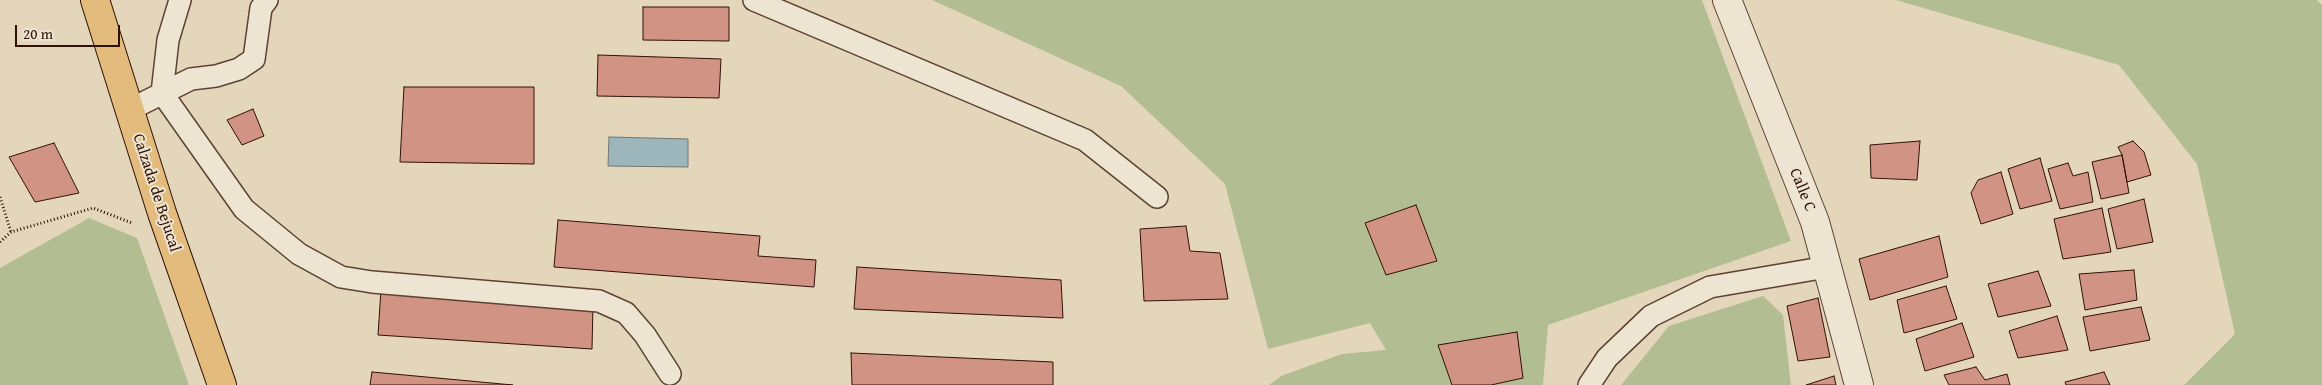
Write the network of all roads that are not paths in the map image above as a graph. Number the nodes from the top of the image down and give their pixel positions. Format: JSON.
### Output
{"nodes":[{"id":1,"x":95,"y":0,"type":"edge"},
{"id":2,"x":180,"y":0,"type":"edge"},
{"id":3,"x":267,"y":0,"type":"edge"},
{"id":4,"x":754,"y":0,"type":"edge"},
{"id":5,"x":1727,"y":0,"type":"edge"},
{"id":6,"x":162,"y":93,"type":"junction"},
{"id":7,"x":129,"y":110,"type":"junction"},
{"id":8,"x":1157,"y":197,"type":"dead end"},
{"id":9,"x":1827,"y":267,"type":"junction"},
{"id":10,"x":670,"y":374,"type":"dead end"},
{"id":11,"x":222,"y":385,"type":"edge"},
{"id":12,"x":1589,"y":385,"type":"edge"},
{"id":13,"x":1859,"y":385,"type":"edge"}],
"edges":[{"from":1,"to":7,"type":"main road","name":"Calzada de Bejucal"},
{"from":2,"to":6,"type":"lane"},
{"from":3,"to":6,"type":"lane"},
{"from":4,"to":8,"type":"lane"},
{"from":5,"to":9,"type":"street","name":"Calle C"},
{"from":6,"to":7,"type":"lane"},
{"from":6,"to":10,"type":"lane"},
{"from":7,"to":11,"type":"main road","name":"Calzada de Bejucal"},
{"from":9,"to":12,"type":"lane"},
{"from":9,"to":13,"type":"street","name":"Calle C"}]}
